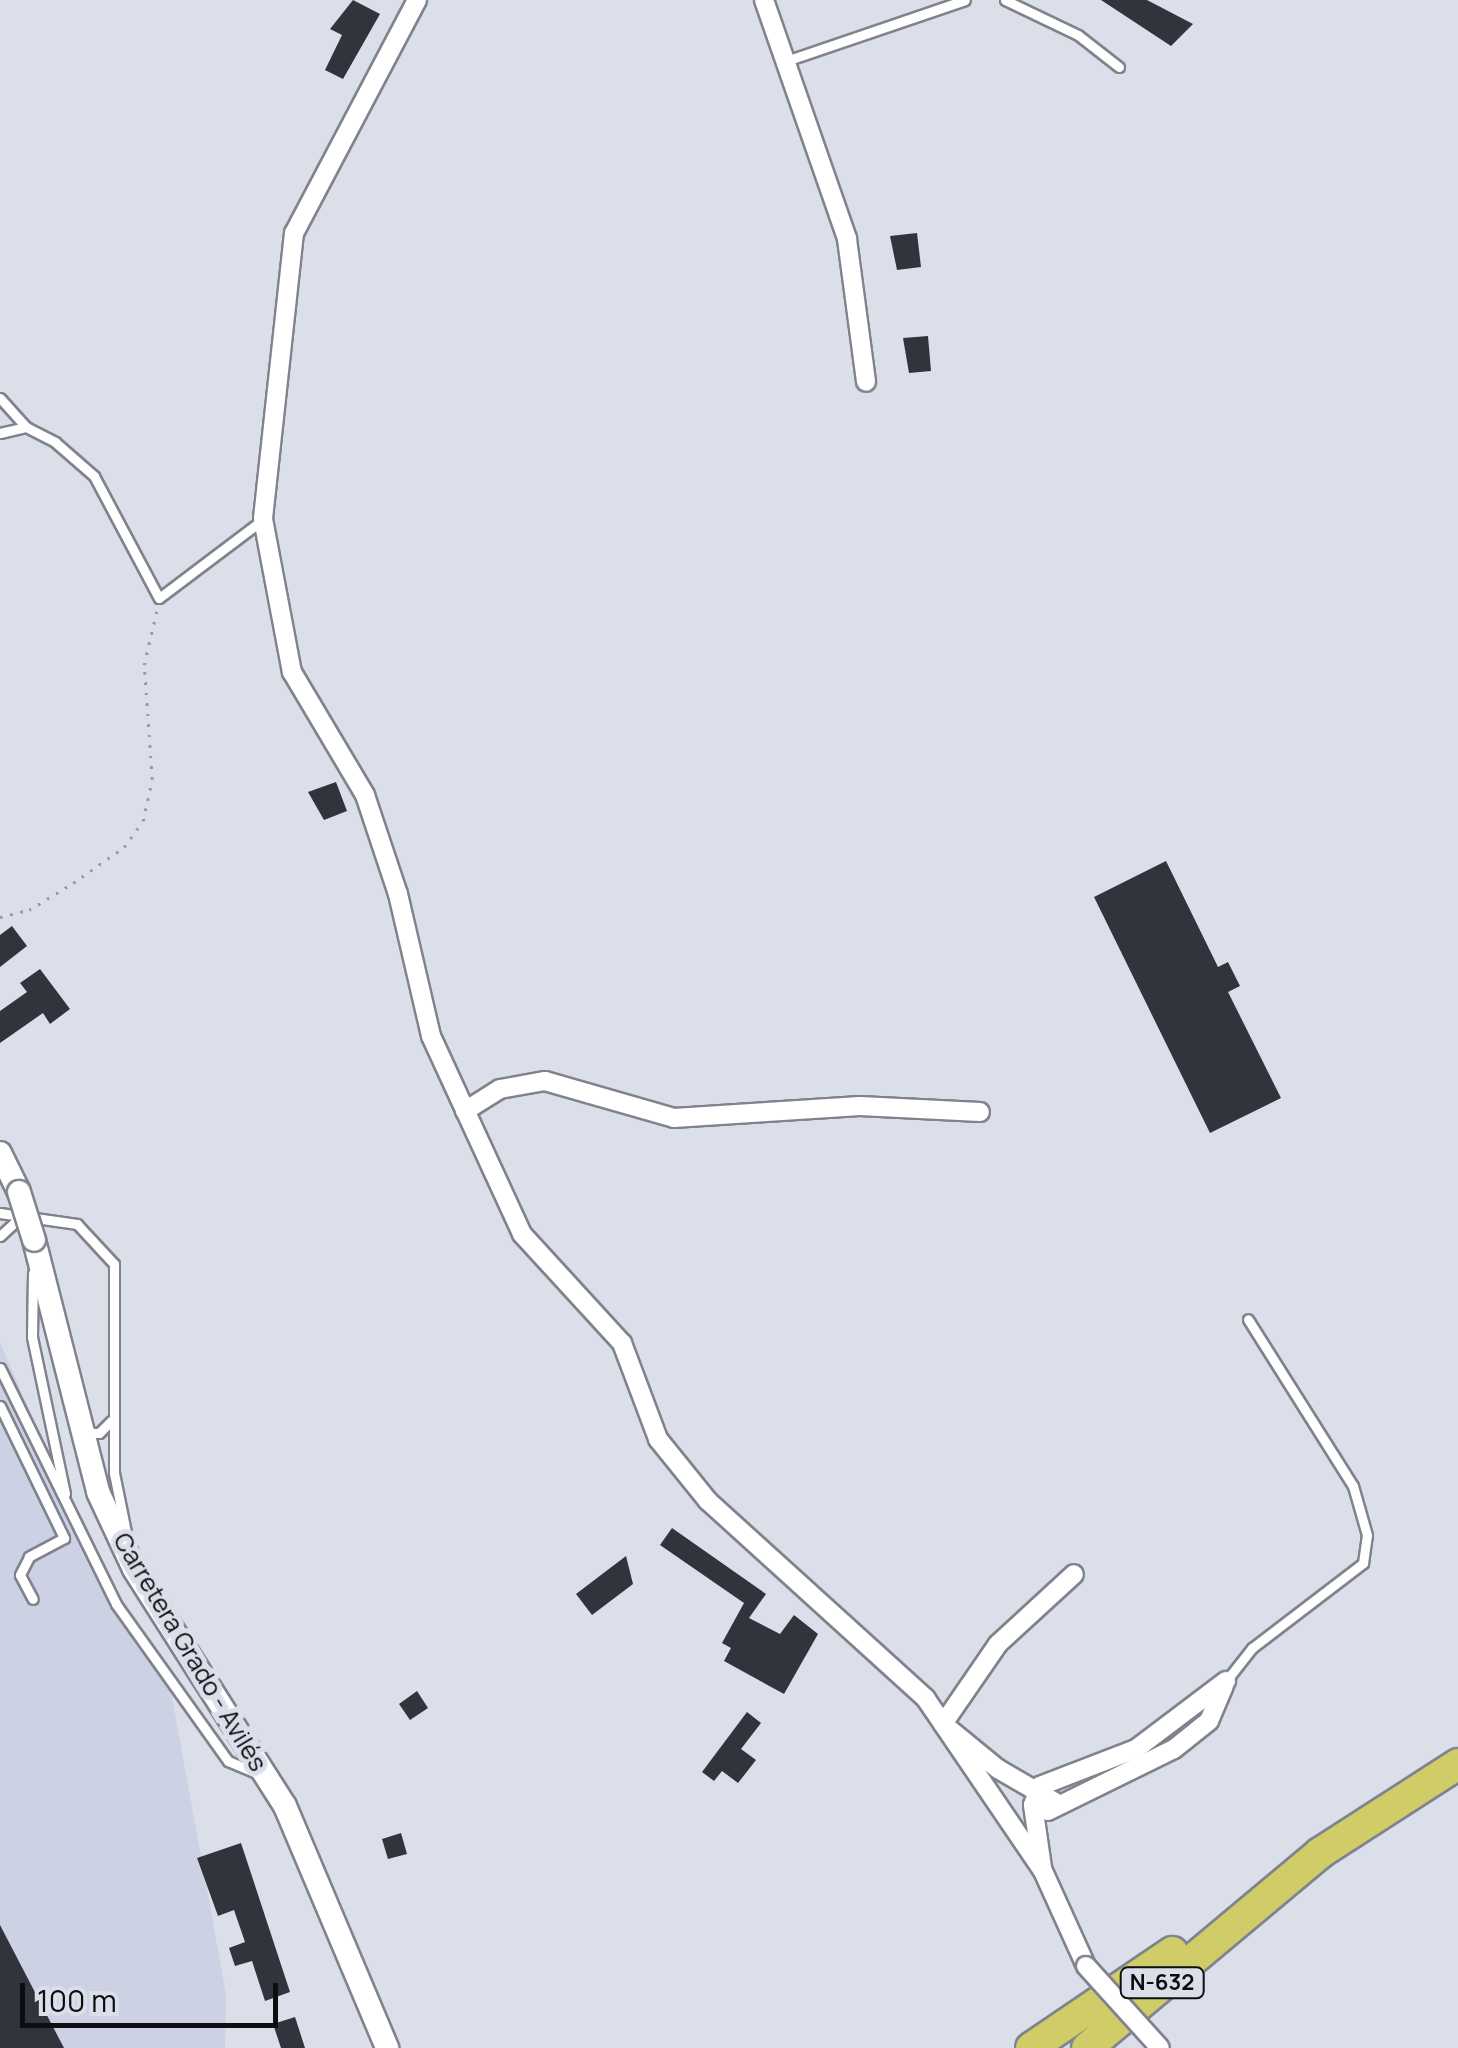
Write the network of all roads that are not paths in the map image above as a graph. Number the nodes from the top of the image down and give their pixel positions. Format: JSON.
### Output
{"nodes":[{"id":1,"x":416,"y":0,"type":"edge"},
{"id":2,"x":764,"y":0,"type":"edge"},
{"id":3,"x":965,"y":0,"type":"edge"},
{"id":4,"x":1005,"y":0,"type":"edge"},
{"id":5,"x":782,"y":62,"type":"junction"},
{"id":6,"x":1119,"y":67,"type":"dead end"},
{"id":7,"x":866,"y":382,"type":"dead end"},
{"id":8,"x":0,"y":398,"type":"edge"},
{"id":9,"x":26,"y":427,"type":"junction"},
{"id":10,"x":0,"y":433,"type":"edge"},
{"id":11,"x":264,"y":519,"type":"junction"},
{"id":12,"x":465,"y":1111,"type":"junction"},
{"id":13,"x":980,"y":1112,"type":"dead end"},
{"id":14,"x":0,"y":1153,"type":"edge"},
{"id":15,"x":0,"y":1214,"type":"edge"},
{"id":16,"x":18,"y":1219,"type":"junction"},
{"id":17,"x":0,"y":1236,"type":"edge"},
{"id":18,"x":34,"y":1240,"type":"junction"},
{"id":19,"x":1248,"y":1319,"type":"dead end"},
{"id":20,"x":0,"y":1368,"type":"edge"},
{"id":21,"x":0,"y":1406,"type":"edge"},
{"id":22,"x":114,"y":1414,"type":"junction"},
{"id":23,"x":82,"y":1432,"type":"junction"},
{"id":24,"x":68,"y":1510,"type":"junction"},
{"id":25,"x":134,"y":1568,"type":"junction"},
{"id":26,"x":1074,"y":1574,"type":"dead end"},
{"id":27,"x":34,"y":1599,"type":"dead end"},
{"id":28,"x":1226,"y":1681,"type":"junction"},
{"id":29,"x":943,"y":1724,"type":"junction"},
{"id":30,"x":1458,"y":1764,"type":"edge"},
{"id":31,"x":266,"y":1778,"type":"junction"},
{"id":32,"x":1035,"y":1793,"type":"junction"},
{"id":33,"x":1054,"y":1802,"type":"junction"},
{"id":34,"x":1320,"y":1853,"type":"junction"},
{"id":35,"x":1043,"y":1872,"type":"junction"},
{"id":36,"x":1237,"y":1918,"type":"junction"},
{"id":37,"x":388,"y":2048,"type":"edge"},
{"id":38,"x":1031,"y":2048,"type":"edge"},
{"id":39,"x":1087,"y":2048,"type":"edge"},
{"id":40,"x":1098,"y":2048,"type":"edge"},
{"id":41,"x":1160,"y":2048,"type":"edge"}],
"edges":[{"from":1,"to":11,"type":"street"},
{"from":2,"to":5,"type":"street"},
{"from":3,"to":5,"type":"lane"},
{"from":4,"to":6,"type":"lane"},
{"from":5,"to":7,"type":"street"},
{"from":8,"to":9,"type":"lane"},
{"from":9,"to":10,"type":"lane"},
{"from":9,"to":11,"type":"lane"},
{"from":11,"to":12,"type":"street"},
{"from":12,"to":13,"type":"street"},
{"from":12,"to":29,"type":"street"},
{"from":14,"to":18,"type":"main road","name":"Carretera Grado - Avilés","bridge":true},
{"from":15,"to":16,"type":"lane"},
{"from":16,"to":17,"type":"lane"},
{"from":16,"to":22,"type":"lane"},
{"from":18,"to":23,"type":"main road","name":"Carretera Grado - Avilés"},
{"from":18,"to":24,"type":"lane"},
{"from":19,"to":28,"type":"lane"},
{"from":20,"to":24,"type":"lane"},
{"from":21,"to":27,"type":"lane"},
{"from":22,"to":23,"type":"lane"},
{"from":22,"to":25,"type":"lane"},
{"from":23,"to":25,"type":"main road","name":"Carretera Grado - Avilés"},
{"from":24,"to":31,"type":"lane"},
{"from":25,"to":31,"type":"main road","name":"Carretera Grado - Avilés"},
{"from":26,"to":29,"type":"street"},
{"from":28,"to":32,"type":"street"},
{"from":28,"to":33,"type":"street"},
{"from":29,"to":32,"type":"street"},
{"from":29,"to":35,"type":"street"},
{"from":30,"to":34,"type":"highway","number":"N-632"},
{"from":31,"to":37,"type":"main road","name":"Carretera Grado - Avilés"},
{"from":32,"to":33,"type":"street"},
{"from":32,"to":35,"type":"street"},
{"from":33,"to":35,"type":"street"},
{"from":34,"to":36,"type":"highway","number":"N-632"},
{"from":34,"to":38,"type":"highway"},
{"from":35,"to":41,"type":"street","bridge":true},
{"from":36,"to":39,"type":"highway","number":"N-632"},
{"from":36,"to":40,"type":"highway"}]}
